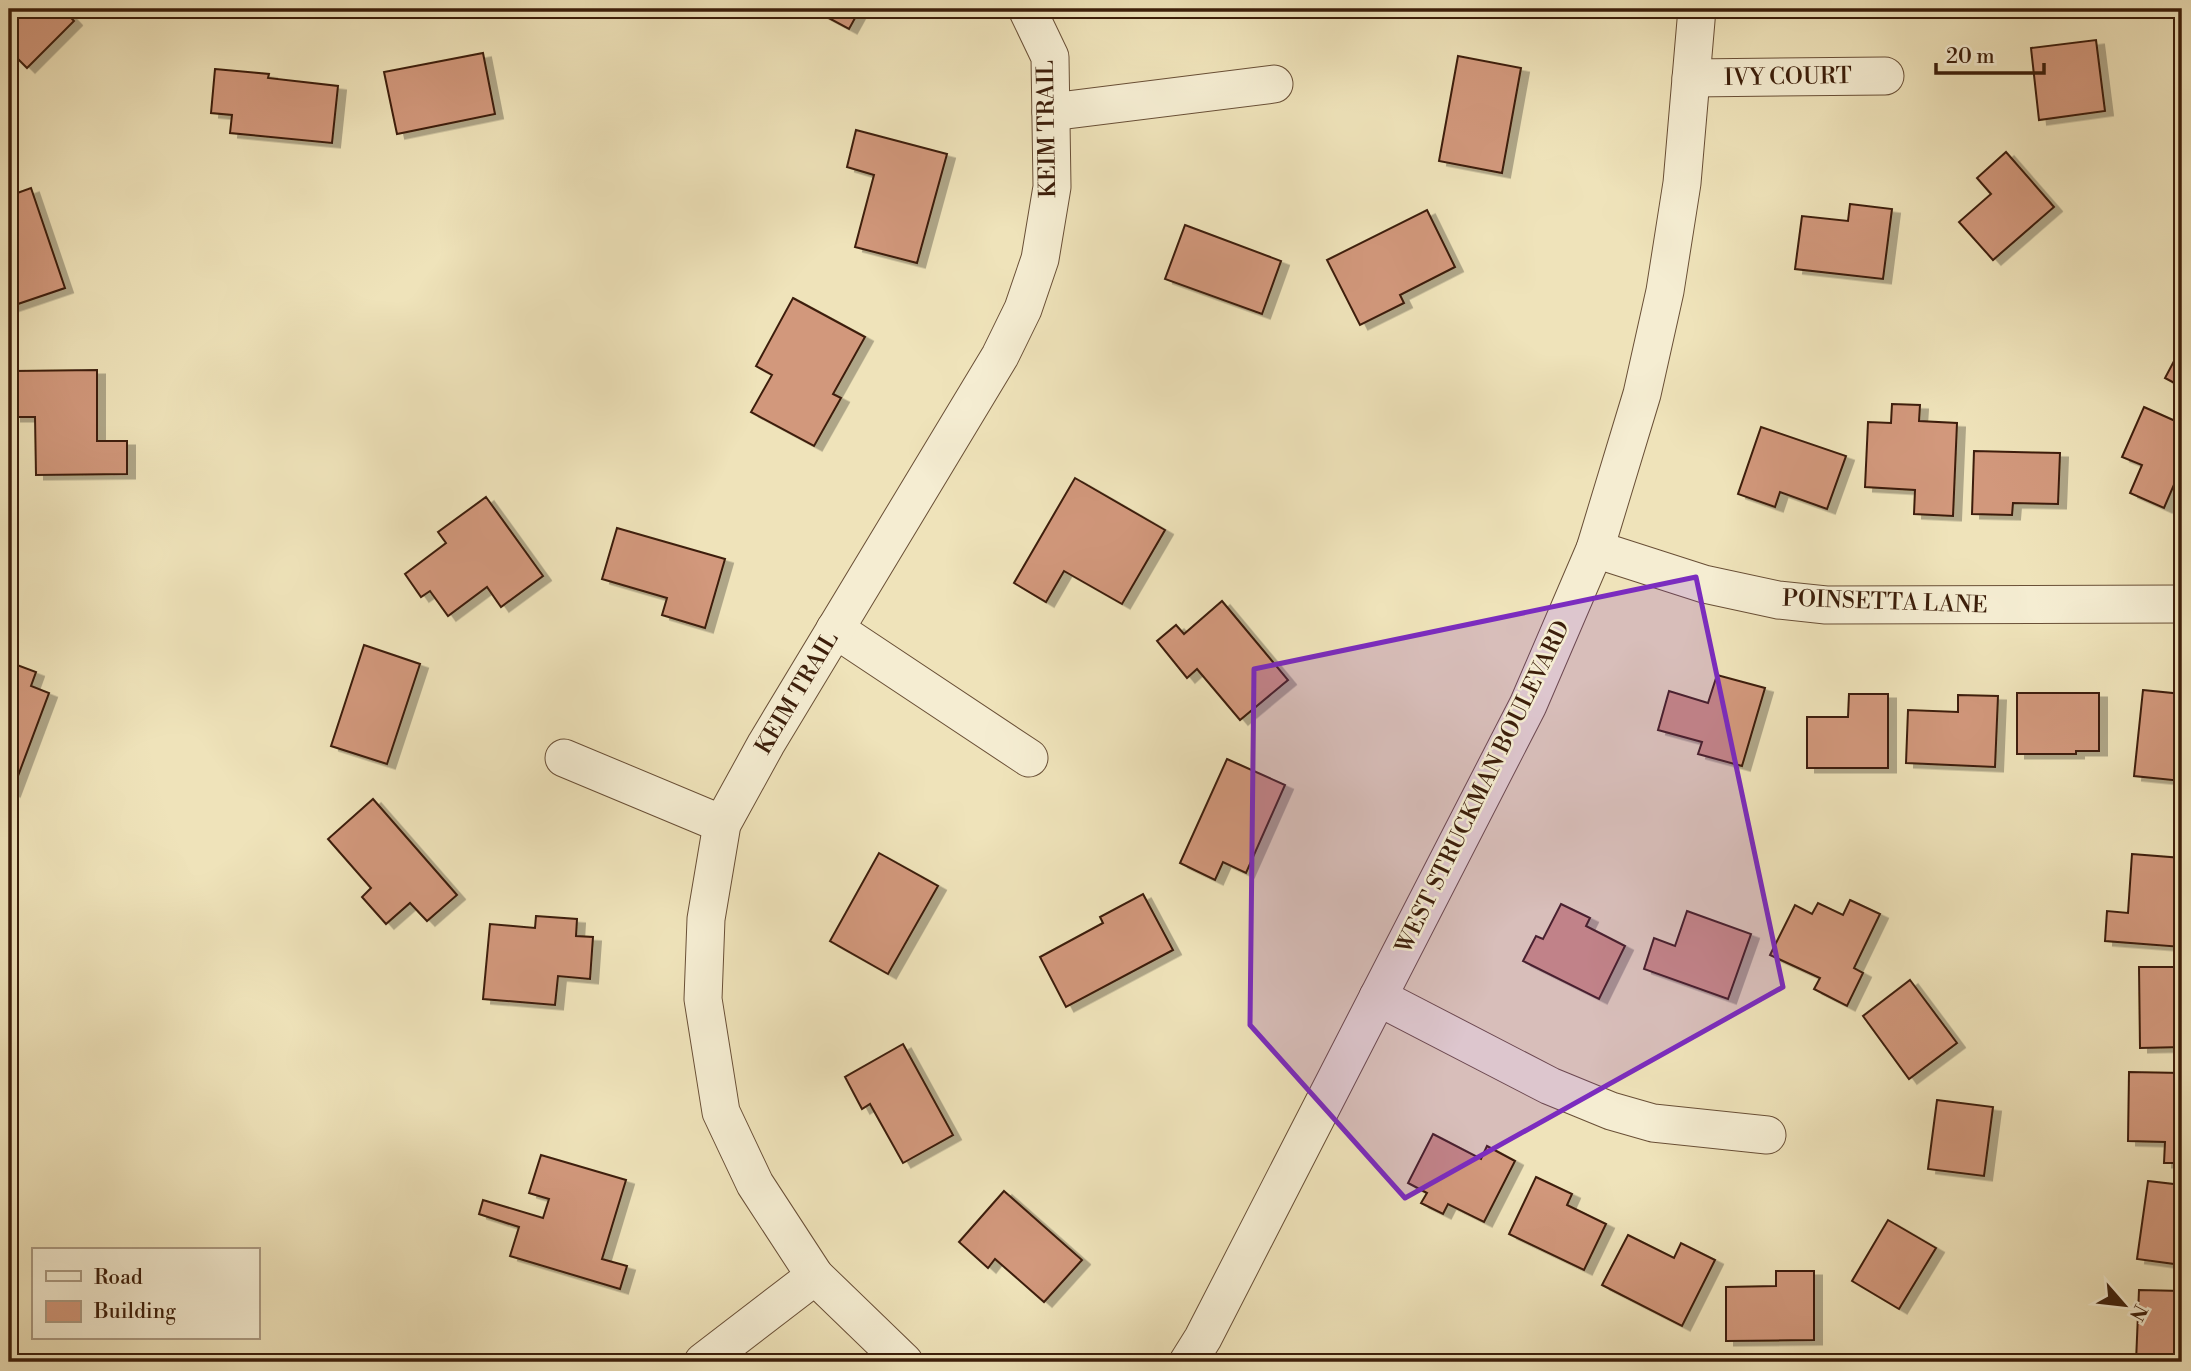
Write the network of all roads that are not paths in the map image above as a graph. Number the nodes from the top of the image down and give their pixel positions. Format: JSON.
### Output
{"nodes":[{"id":1,"x":1027,"y":9,"type":"edge"},
{"id":2,"x":1697,"y":9,"type":"edge"},
{"id":3,"x":1885,"y":76,"type":"dead end"},
{"id":4,"x":1691,"y":78,"type":"junction"},
{"id":5,"x":1274,"y":84,"type":"dead end"},
{"id":6,"x":1051,"y":112,"type":"junction"},
{"id":7,"x":1595,"y":549,"type":"junction"},
{"id":8,"x":2182,"y":604,"type":"edge"},
{"id":9,"x":835,"y":629,"type":"junction"},
{"id":10,"x":564,"y":758,"type":"dead end"},
{"id":11,"x":1028,"y":758,"type":"dead end"},
{"id":12,"x":722,"y":824,"type":"junction"},
{"id":13,"x":1378,"y":997,"type":"junction"},
{"id":14,"x":1767,"y":1135,"type":"dead end"},
{"id":15,"x":816,"y":1276,"type":"junction"},
{"id":16,"x":703,"y":1362,"type":"edge"},
{"id":17,"x":905,"y":1362,"type":"edge"},
{"id":18,"x":1188,"y":1362,"type":"edge"}],
"edges":[{"from":1,"to":6,"type":"street","name":"KEIM TRAIL"},
{"from":2,"to":4,"type":"street","name":"WEST STRUCKMAN BOULEVARD"},
{"from":3,"to":4,"type":"street","name":"IVY COURT"},
{"from":4,"to":7,"type":"street","name":"WEST STRUCKMAN BOULEVARD"},
{"from":5,"to":6,"type":"street"},
{"from":6,"to":9,"type":"street","name":"KEIM TRAIL"},
{"from":7,"to":8,"type":"street","name":"POINSETTA LANE"},
{"from":7,"to":13,"type":"street","name":"WEST STRUCKMAN BOULEVARD"},
{"from":9,"to":11,"type":"street"},
{"from":9,"to":12,"type":"street","name":"KEIM TRAIL"},
{"from":10,"to":12,"type":"street"},
{"from":12,"to":15,"type":"street","name":"KEIM TRAIL"},
{"from":13,"to":14,"type":"street"},
{"from":13,"to":18,"type":"street","name":"WEST STRUCKMAN BOULEVARD"},
{"from":15,"to":16,"type":"street"},
{"from":15,"to":17,"type":"street","name":"KEIM TRAIL"}]}
